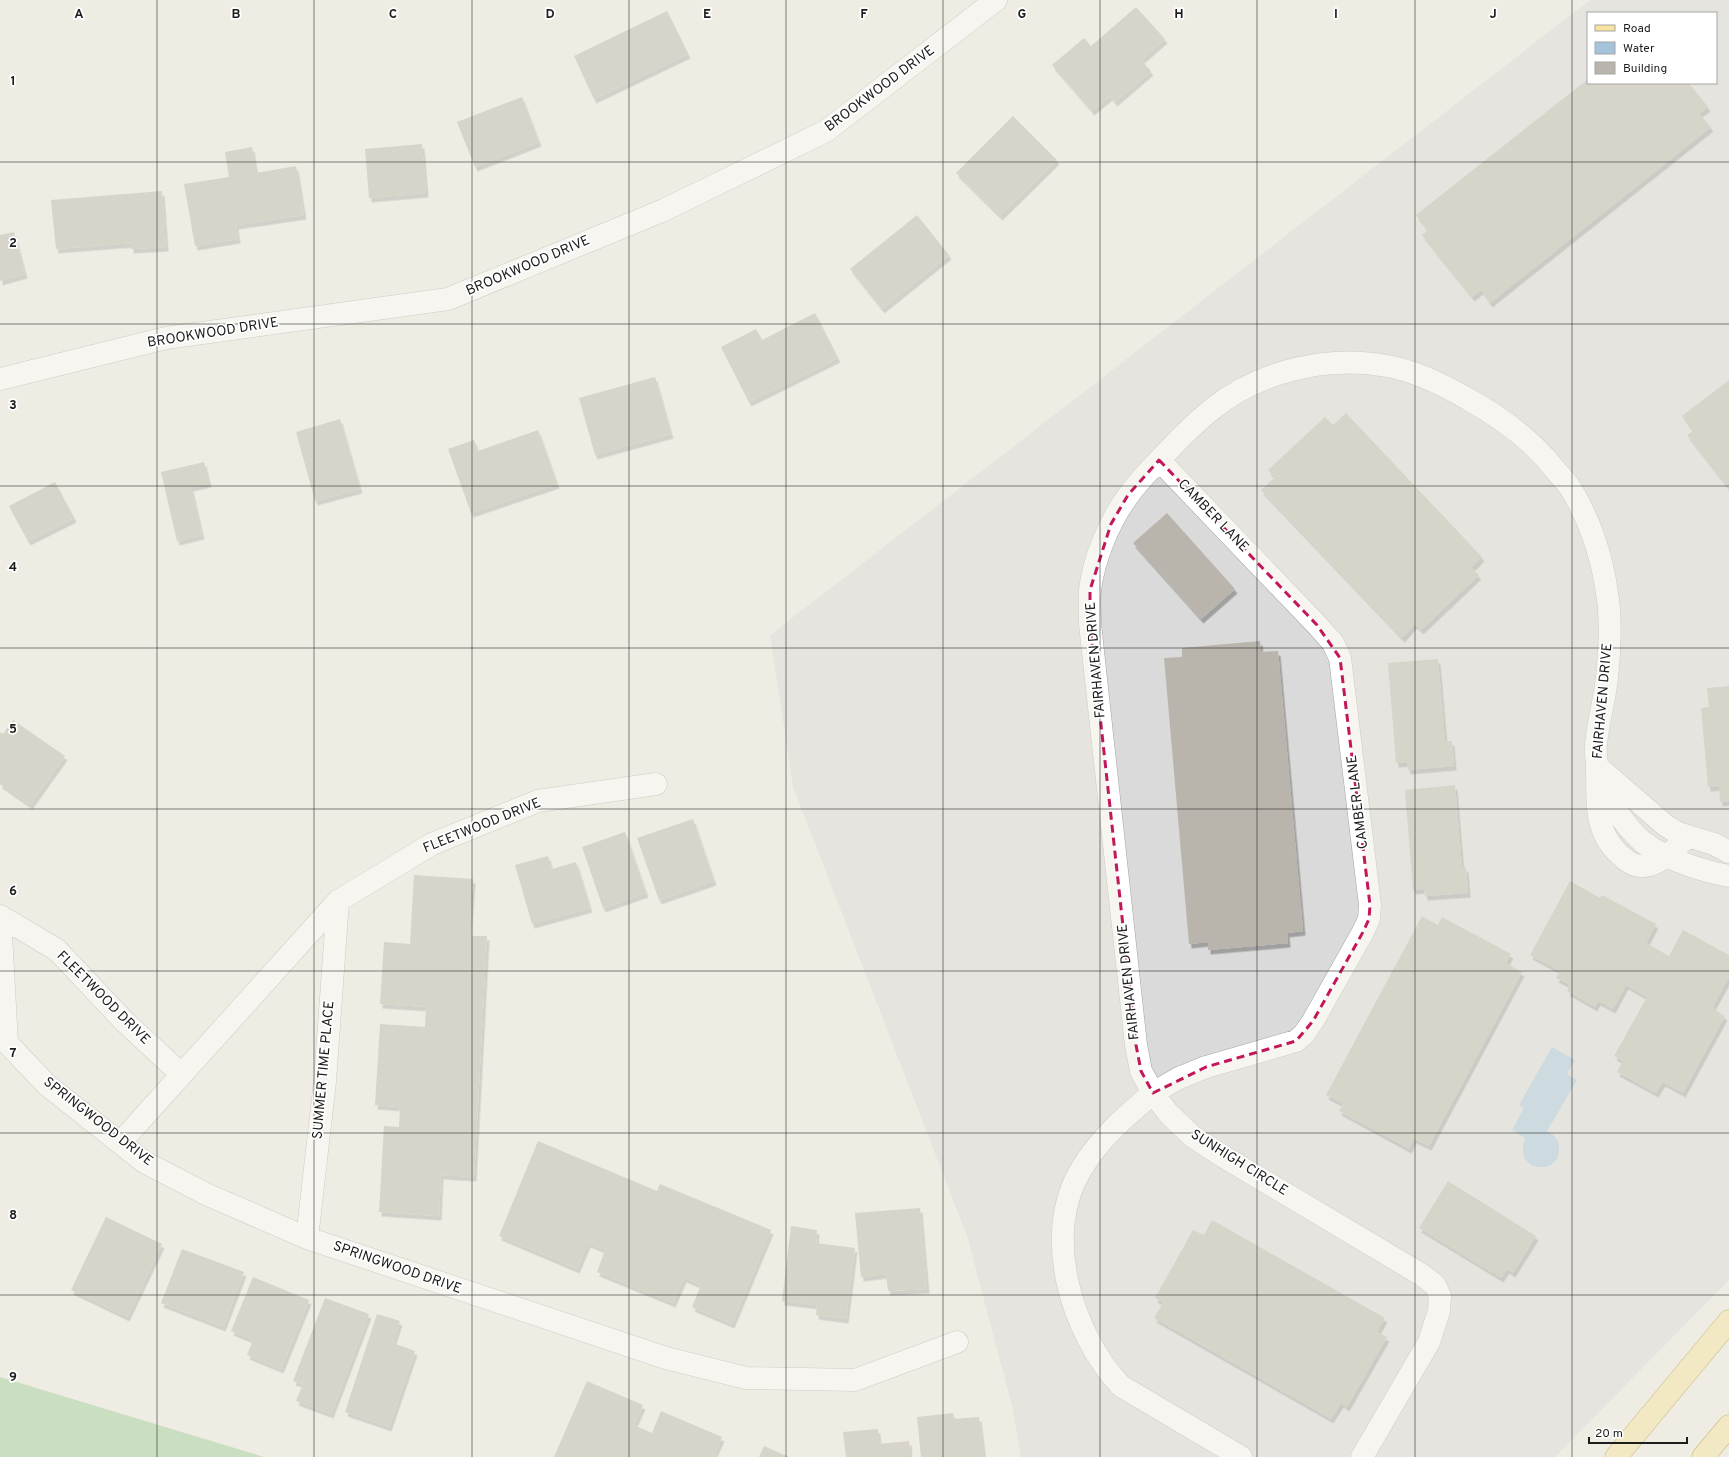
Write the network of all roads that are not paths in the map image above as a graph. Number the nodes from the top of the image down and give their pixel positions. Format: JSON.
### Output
{"nodes":[{"id":1,"x":996,"y":0,"type":"edge"},
{"id":2,"x":0,"y":379,"type":"edge"},
{"id":3,"x":1159,"y":460,"type":"junction"},
{"id":4,"x":1597,"y":766,"type":"junction"},
{"id":5,"x":656,"y":784,"type":"dead end"},
{"id":6,"x":1688,"y":836,"type":"junction"},
{"id":7,"x":1729,"y":852,"type":"edge"},
{"id":8,"x":1668,"y":856,"type":"junction"},
{"id":9,"x":1729,"y":876,"type":"edge"},
{"id":10,"x":338,"y":901,"type":"junction"},
{"id":11,"x":0,"y":916,"type":"edge"},
{"id":12,"x":181,"y":1074,"type":"junction"},
{"id":13,"x":1153,"y":1093,"type":"junction"},
{"id":14,"x":120,"y":1143,"type":"junction"},
{"id":15,"x":307,"y":1238,"type":"junction"},
{"id":16,"x":1729,"y":1321,"type":"edge"},
{"id":17,"x":957,"y":1342,"type":"dead end"},
{"id":18,"x":1729,"y":1426,"type":"edge"},
{"id":19,"x":1241,"y":1457,"type":"edge"},
{"id":20,"x":1362,"y":1457,"type":"edge"},
{"id":21,"x":1616,"y":1457,"type":"edge"},
{"id":22,"x":1703,"y":1457,"type":"edge"}],
"edges":[{"from":1,"to":2,"type":"street","name":"BROOKWOOD DRIVE"},
{"from":3,"to":4,"type":"street","name":"FAIRHAVEN DRIVE"},
{"from":3,"to":13,"type":"street","name":"FAIRHAVEN DRIVE"},
{"from":3,"to":13,"type":"street","name":"CAMBER LANE"},
{"from":4,"to":6,"type":"street","name":"FAIRHAVEN DRIVE"},
{"from":4,"to":8,"type":"street","name":"FAIRHAVEN DRIVE"},
{"from":5,"to":10,"type":"street","name":"FLEETWOOD DRIVE"},
{"from":6,"to":7,"type":"street","name":"FAIRHAVEN DRIVE"},
{"from":6,"to":8,"type":"street","name":"FAIRHAVEN DRIVE"},
{"from":8,"to":9,"type":"street"},
{"from":10,"to":12,"type":"street","name":"FLEETWOOD DRIVE"},
{"from":10,"to":15,"type":"street","name":"SUMMER TIME PLACE"},
{"from":11,"to":12,"type":"street","name":"FLEETWOOD DRIVE"},
{"from":11,"to":14,"type":"street","name":"SPRINGWOOD DRIVE"},
{"from":12,"to":14,"type":"street","name":"FLEETWOOD DRIVE"},
{"from":13,"to":19,"type":"street"},
{"from":13,"to":20,"type":"street","name":"SUNHIGH CIRCLE"},
{"from":14,"to":15,"type":"street","name":"SPRINGWOOD DRIVE"},
{"from":15,"to":17,"type":"street","name":"SPRINGWOOD DRIVE"},
{"from":16,"to":21,"type":"main road"},
{"from":18,"to":22,"type":"main road"}]}
